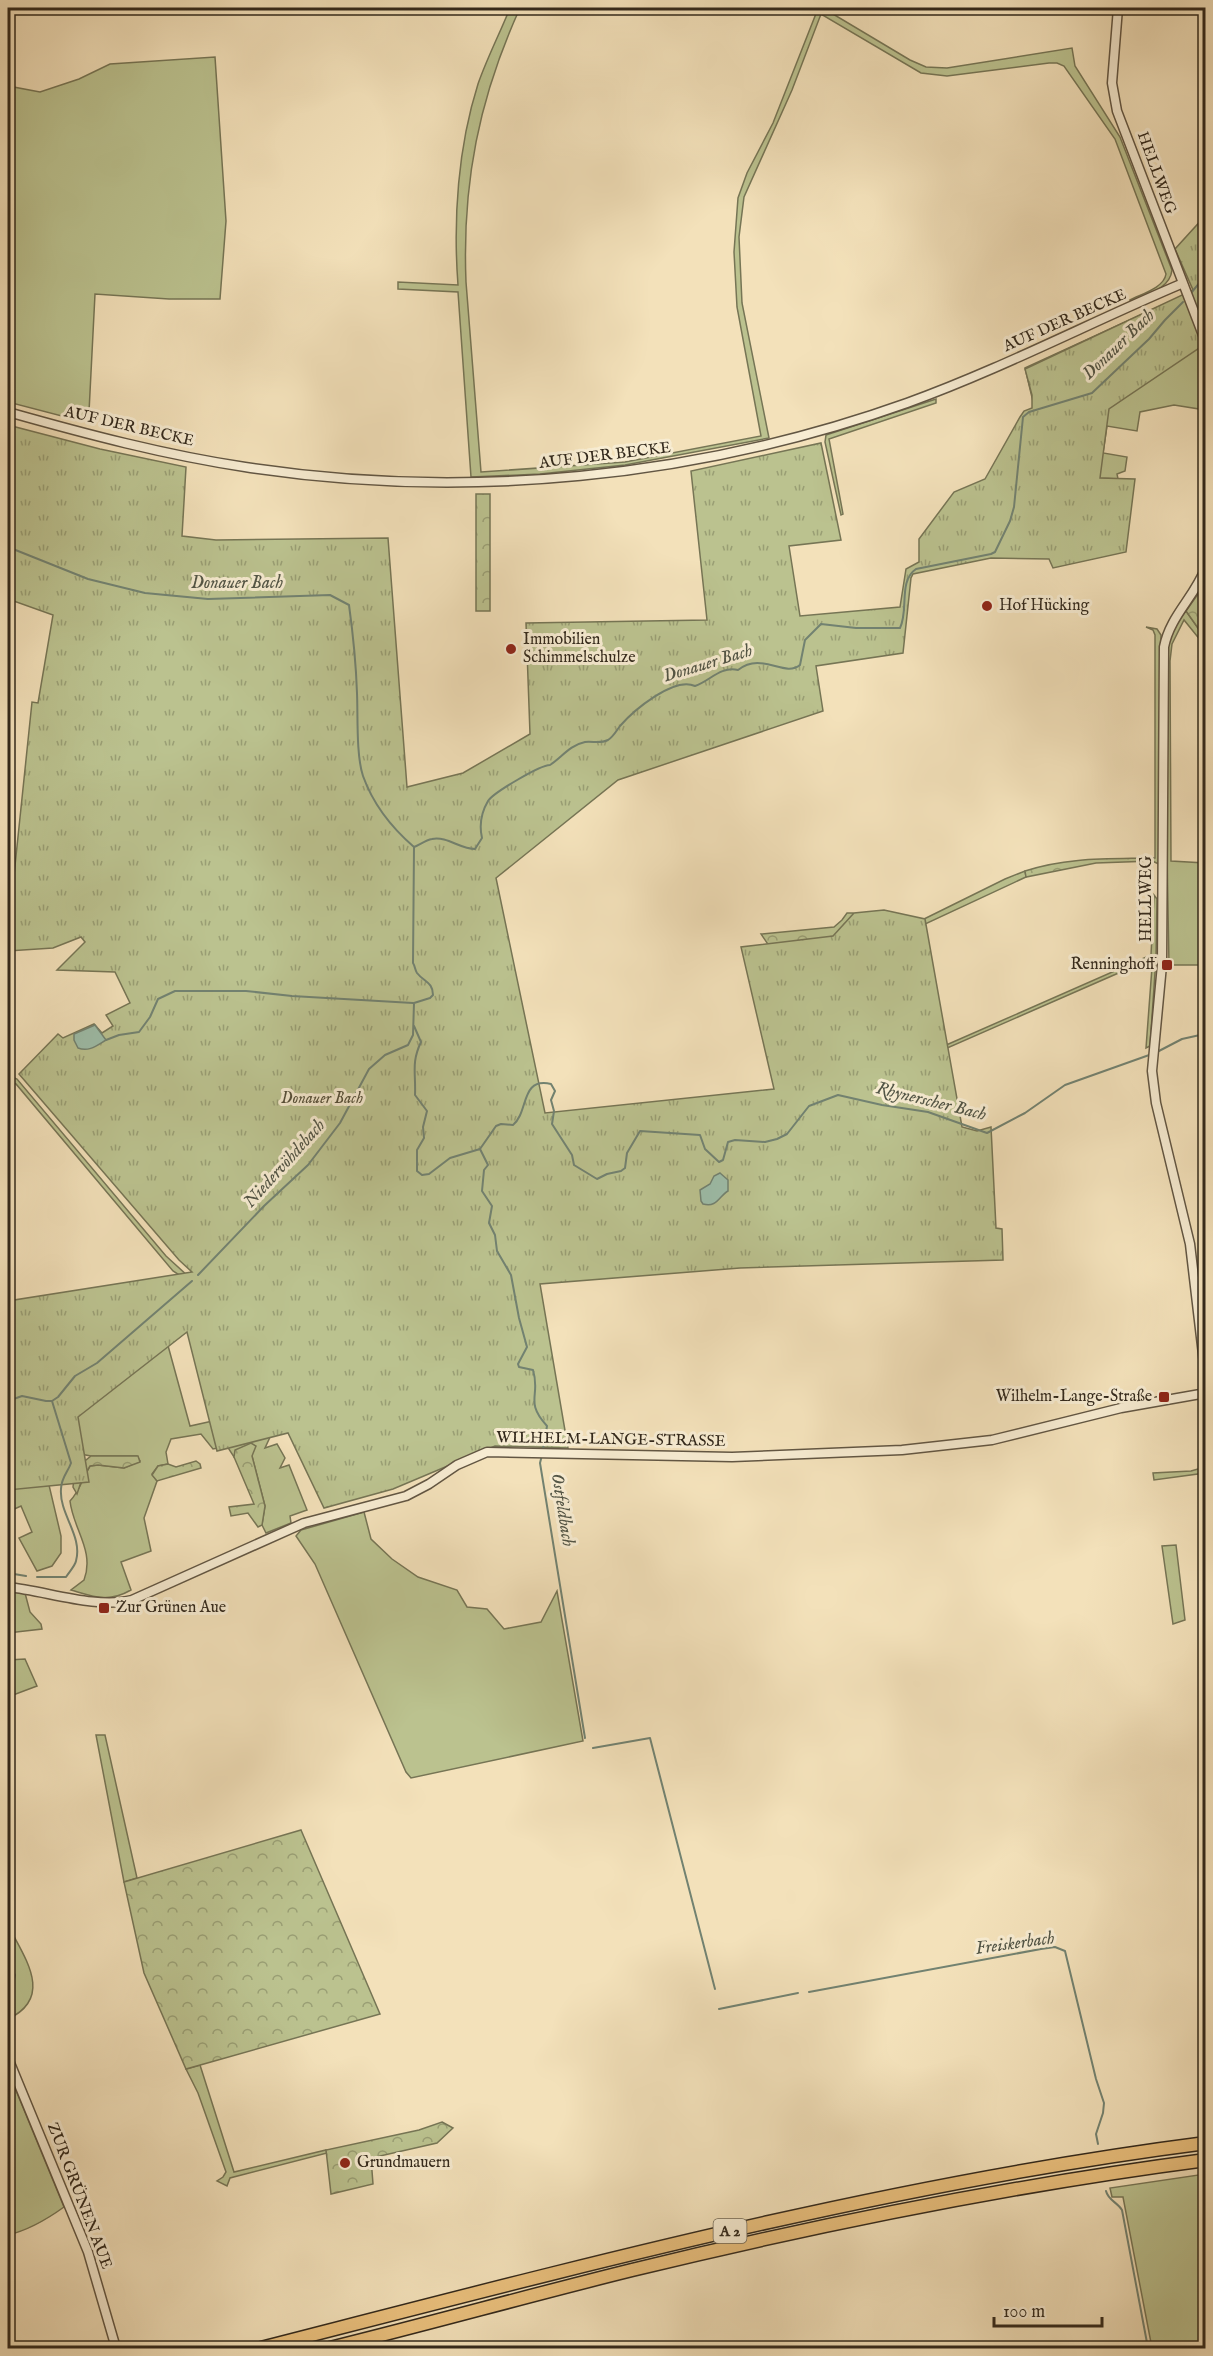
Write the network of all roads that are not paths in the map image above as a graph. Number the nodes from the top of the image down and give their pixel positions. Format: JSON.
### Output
{"nodes":[{"id":1,"x":1119,"y":8,"type":"edge"},
{"id":2,"x":1181,"y":284,"type":"junction"},
{"id":3,"x":1206,"y":343,"type":"edge"},
{"id":4,"x":8,"y":412,"type":"edge"},
{"id":5,"x":1206,"y":567,"type":"edge"},
{"id":6,"x":1206,"y":1380,"type":"edge"},
{"id":7,"x":1206,"y":1394,"type":"edge"},
{"id":8,"x":8,"y":1587,"type":"edge"},
{"id":9,"x":8,"y":2058,"type":"edge"},
{"id":10,"x":1206,"y":2143,"type":"edge"},
{"id":11,"x":1206,"y":2160,"type":"edge"},
{"id":12,"x":116,"y":2349,"type":"edge"},
{"id":13,"x":261,"y":2349,"type":"edge"},
{"id":14,"x":330,"y":2349,"type":"edge"}],
"edges":[{"from":1,"to":2,"type":"street","name":"HELLWEG"},
{"from":2,"to":3,"type":"street","name":"HELLWEG"},
{"from":2,"to":4,"type":"street","name":"AUF DER BECKE"},
{"from":5,"to":6,"type":"street","name":"HELLWEG"},
{"from":7,"to":8,"type":"street","name":"WILHELM-LANGE-STRASSE"},
{"from":9,"to":12,"type":"street","name":"ZUR GRÜNEN AUE"},
{"from":10,"to":13,"type":"highway","number":"A 2"},
{"from":11,"to":14,"type":"highway","number":"A 2"}]}
